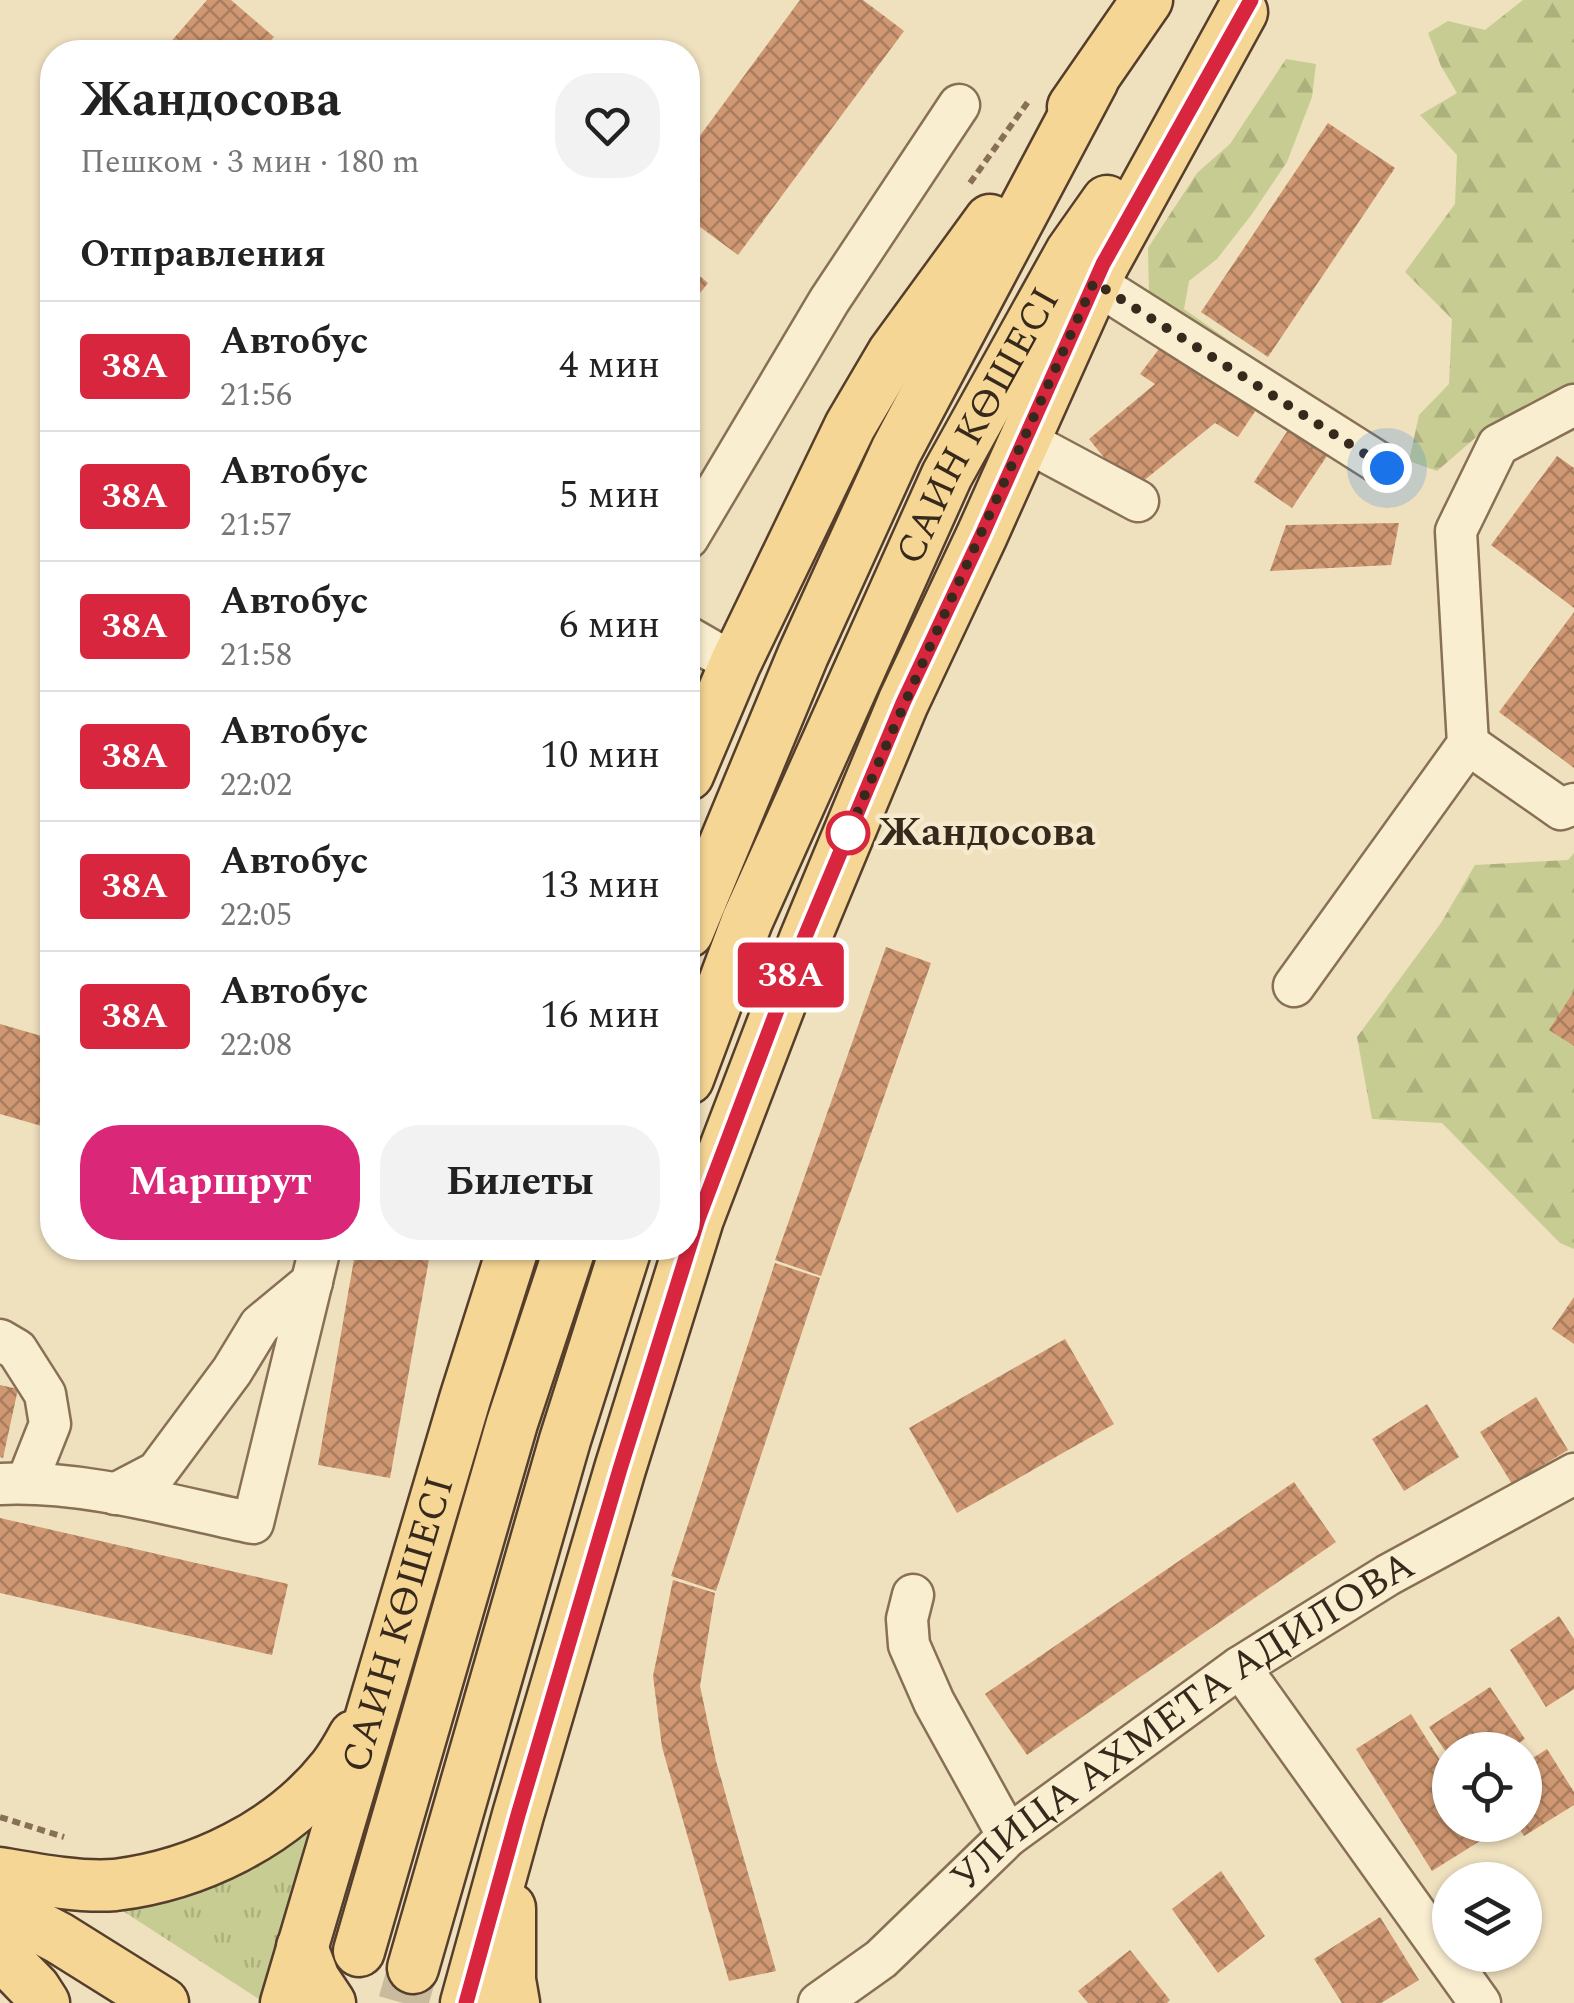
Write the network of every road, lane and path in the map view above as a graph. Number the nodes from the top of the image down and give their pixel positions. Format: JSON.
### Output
{"nodes":[{"id":1,"x":1147,"y":0,"type":"edge"},
{"id":2,"x":1246,"y":6,"type":"edge"},
{"id":3,"x":1093,"y":80,"type":"junction"},
{"id":4,"x":959,"y":105,"type":"dead end"},
{"id":5,"x":1094,"y":282,"type":"junction"},
{"id":6,"x":1574,"y":406,"type":"edge"},
{"id":7,"x":1024,"y":440,"type":"junction"},
{"id":8,"x":1387,"y":468,"type":"dead end"},
{"id":9,"x":1138,"y":501,"type":"dead end"},
{"id":10,"x":700,"y":518,"type":"edge"},
{"id":11,"x":700,"y":644,"type":"edge"},
{"id":12,"x":735,"y":664,"type":"junction"},
{"id":13,"x":1468,"y":744,"type":"junction"},
{"id":14,"x":700,"y":747,"type":"edge"},
{"id":15,"x":1574,"y":804,"type":"edge"},
{"id":16,"x":700,"y":903,"type":"edge"},
{"id":17,"x":1294,"y":986,"type":"dead end"},
{"id":18,"x":700,"y":1046,"type":"edge"},
{"id":19,"x":700,"y":1214,"type":"edge"},
{"id":20,"x":510,"y":1260,"type":"edge"},
{"id":21,"x":566,"y":1260,"type":"edge"},
{"id":22,"x":622,"y":1260,"type":"edge"},
{"id":23,"x":685,"y":1260,"type":"edge"},
{"id":24,"x":316,"y":1265,"type":"edge"},
{"id":25,"x":0,"y":1340,"type":"edge"},
{"id":26,"x":1574,"y":1474,"type":"edge"},
{"id":27,"x":14,"y":1483,"type":"edge"},
{"id":28,"x":115,"y":1494,"type":"junction"},
{"id":29,"x":913,"y":1596,"type":"dead end"},
{"id":30,"x":1240,"y":1668,"type":"junction"},
{"id":31,"x":376,"y":1702,"type":"junction"},
{"id":32,"x":518,"y":1815,"type":"junction"},
{"id":33,"x":0,"y":1817,"type":"edge"},
{"id":34,"x":1008,"y":1836,"type":"junction"},
{"id":35,"x":81,"y":1838,"type":"dead end"},
{"id":36,"x":0,"y":1873,"type":"edge"},
{"id":37,"x":0,"y":1907,"type":"edge"},
{"id":38,"x":302,"y":1947,"type":"junction"},
{"id":39,"x":359,"y":1951,"type":"tunnel mouth"},
{"id":40,"x":0,"y":1953,"type":"edge"},
{"id":41,"x":413,"y":1968,"type":"tunnel mouth"},
{"id":42,"x":44,"y":2003,"type":"edge"},
{"id":43,"x":163,"y":2003,"type":"edge"},
{"id":44,"x":286,"y":2003,"type":"edge"},
{"id":45,"x":330,"y":2003,"type":"edge"},
{"id":46,"x":466,"y":2003,"type":"edge"},
{"id":47,"x":514,"y":2003,"type":"edge"},
{"id":48,"x":819,"y":2003,"type":"edge"},
{"id":49,"x":1480,"y":2003,"type":"edge"}],
"edges":[{"from":1,"to":3,"type":"main road"},
{"from":2,"to":5,"type":"main road","name":"САИН КӨШЕСІ"},
{"from":2,"to":18,"type":"main road","name":"САИН КӨШЕСІ"},
{"from":3,"to":12,"type":"main road"},
{"from":3,"to":16,"type":"main road","name":"САИН КӨШЕСІ"},
{"from":4,"to":10,"type":"street"},
{"from":5,"to":7,"type":"main road","name":"САИН КӨШЕСІ"},
{"from":5,"to":8,"type":"street"},
{"from":6,"to":13,"type":"street"},
{"from":7,"to":9,"type":"street"},
{"from":7,"to":19,"type":"main road","name":"САИН КӨШЕСІ"},
{"from":11,"to":12,"type":"street"},
{"from":12,"to":14,"type":"main road"},
{"from":13,"to":15,"type":"street"},
{"from":13,"to":17,"type":"street"},
{"from":20,"to":31,"type":"main road","name":"САИН КӨШЕСІ"},
{"from":21,"to":39,"type":"main road","name":"САИН КӨШЕСІ"},
{"from":22,"to":41,"type":"main road"},
{"from":23,"to":32,"type":"main road","name":"САИН КӨШЕСІ"},
{"from":24,"to":28,"type":"street"},
{"from":24,"to":28,"type":"street"},
{"from":25,"to":27,"type":"street"},
{"from":26,"to":30,"type":"street","name":"УЛИЦА АХМЕТА АДИЛОВА"},
{"from":27,"to":28,"type":"street"},
{"from":29,"to":34,"type":"street"},
{"from":30,"to":34,"type":"street","name":"УЛИЦА АХМЕТА АДИЛОВА"},
{"from":30,"to":49,"type":"street"},
{"from":31,"to":36,"type":"main road"},
{"from":31,"to":38,"type":"main road","name":"САИН КӨШЕСІ"},
{"from":32,"to":46,"type":"main road","name":"САИН КӨШЕСІ"},
{"from":32,"to":47,"type":"main road"},
{"from":33,"to":35,"type":"path"},
{"from":34,"to":48,"type":"street","name":"УЛИЦА АХМЕТА АДИЛОВА"},
{"from":37,"to":43,"type":"main road"},
{"from":38,"to":44,"type":"main road","name":"САИН КӨШЕСІ"},
{"from":38,"to":45,"type":"main road"},
{"from":40,"to":42,"type":"main road"}]}
